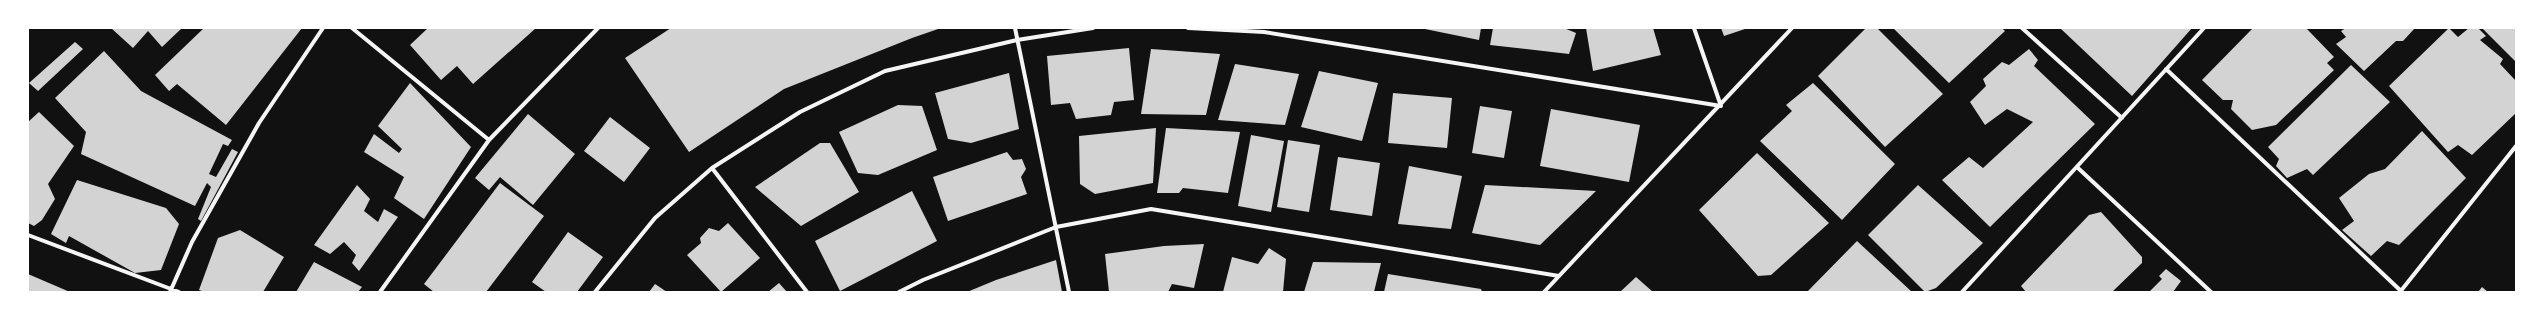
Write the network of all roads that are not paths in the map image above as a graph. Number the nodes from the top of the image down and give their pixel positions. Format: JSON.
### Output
{"nodes":[{"id":1,"x":323,"y":28,"type":"edge"},
{"id":2,"x":352,"y":28,"type":"edge"},
{"id":3,"x":598,"y":28,"type":"edge"},
{"id":4,"x":1015,"y":28,"type":"edge"},
{"id":5,"x":1094,"y":28,"type":"edge"},
{"id":6,"x":1188,"y":28,"type":"edge"},
{"id":7,"x":1694,"y":28,"type":"edge"},
{"id":8,"x":1792,"y":28,"type":"edge"},
{"id":9,"x":2022,"y":28,"type":"edge"},
{"id":10,"x":2204,"y":28,"type":"edge"},
{"id":11,"x":1017,"y":40,"type":"junction"},
{"id":12,"x":2166,"y":69,"type":"junction"},
{"id":13,"x":1720,"y":106,"type":"junction"},
{"id":14,"x":2122,"y":118,"type":"junction"},
{"id":15,"x":489,"y":140,"type":"junction"},
{"id":16,"x":2516,"y":146,"type":"edge"},
{"id":17,"x":712,"y":168,"type":"junction"},
{"id":18,"x":2078,"y":168,"type":"junction"},
{"id":19,"x":1056,"y":227,"type":"junction"},
{"id":20,"x":28,"y":235,"type":"edge"},
{"id":21,"x":1559,"y":276,"type":"junction"},
{"id":22,"x":170,"y":290,"type":"edge"},
{"id":23,"x":2400,"y":291,"type":"edge"},
{"id":24,"x":179,"y":292,"type":"edge"},
{"id":25,"x":380,"y":292,"type":"edge"},
{"id":26,"x":595,"y":292,"type":"edge"},
{"id":27,"x":808,"y":292,"type":"edge"},
{"id":28,"x":899,"y":292,"type":"edge"},
{"id":29,"x":1068,"y":292,"type":"edge"},
{"id":30,"x":1544,"y":292,"type":"edge"},
{"id":31,"x":1962,"y":292,"type":"edge"},
{"id":32,"x":2211,"y":292,"type":"edge"}],
"edges":[{"from":1,"to":22,"type":"street"},
{"from":2,"to":15,"type":"street"},
{"from":3,"to":15,"type":"street"},
{"from":4,"to":11,"type":"street"},
{"from":5,"to":11,"type":"street"},
{"from":6,"to":13,"type":"street"},
{"from":7,"to":13,"type":"street"},
{"from":8,"to":13,"type":"street"},
{"from":9,"to":14,"type":"street"},
{"from":10,"to":12,"type":"street"},
{"from":11,"to":17,"type":"street"},
{"from":11,"to":19,"type":"street"},
{"from":12,"to":14,"type":"street"},
{"from":12,"to":23,"type":"street"},
{"from":13,"to":21,"type":"street"},
{"from":14,"to":18,"type":"street"},
{"from":15,"to":25,"type":"street"},
{"from":16,"to":23,"type":"street"},
{"from":17,"to":26,"type":"street"},
{"from":17,"to":27,"type":"street"},
{"from":18,"to":31,"type":"street"},
{"from":18,"to":32,"type":"street"},
{"from":19,"to":21,"type":"street"},
{"from":19,"to":28,"type":"street"},
{"from":19,"to":29,"type":"street"},
{"from":20,"to":22,"type":"street"},
{"from":21,"to":30,"type":"street"},
{"from":22,"to":24,"type":"street"}]}
